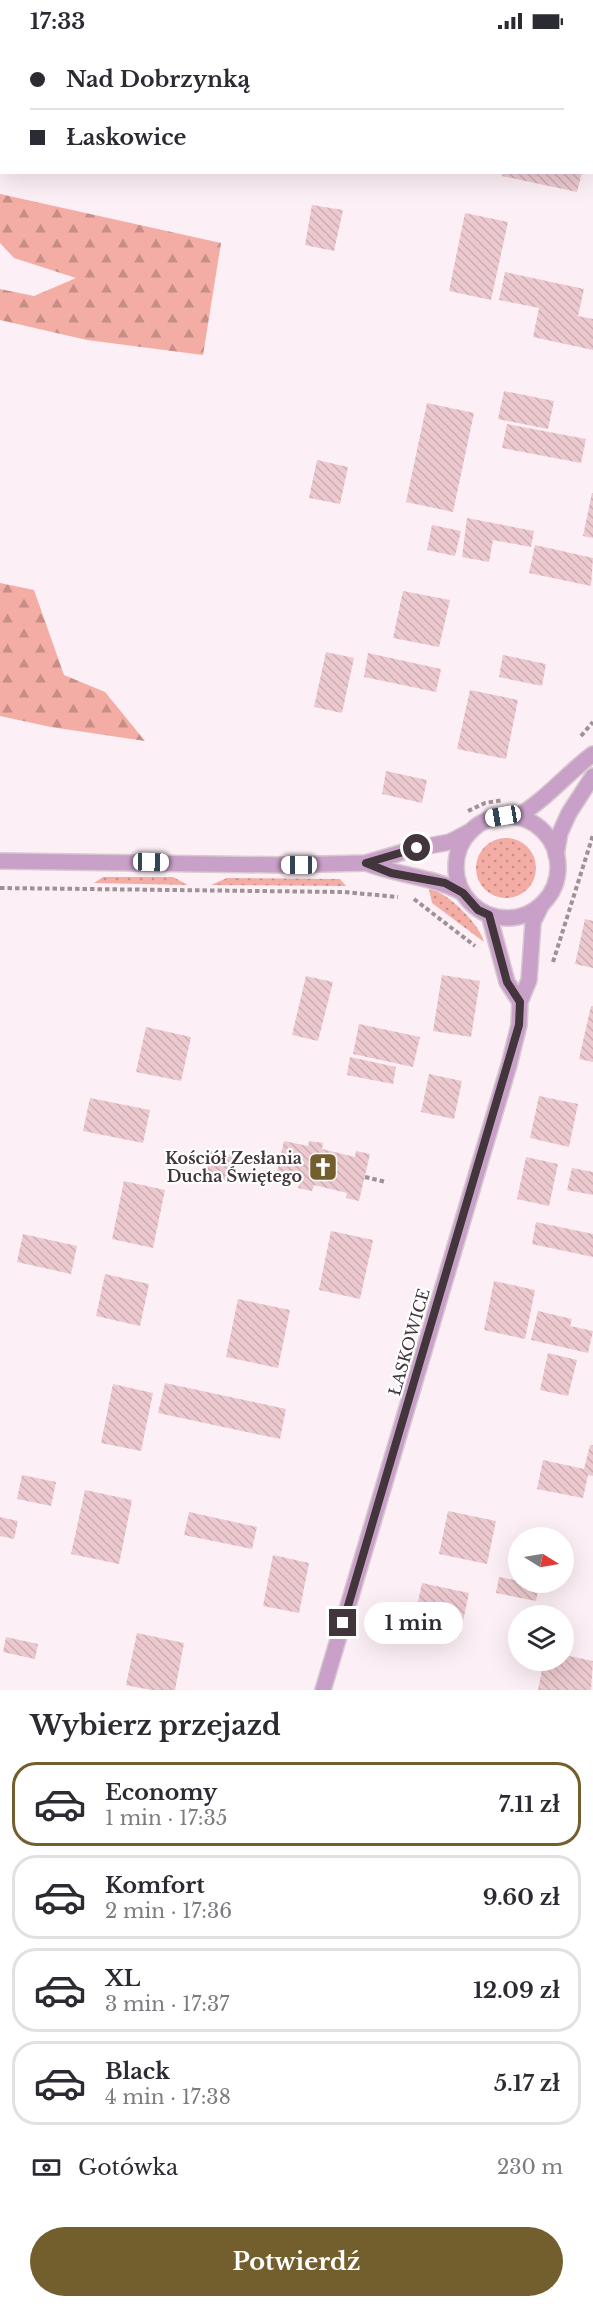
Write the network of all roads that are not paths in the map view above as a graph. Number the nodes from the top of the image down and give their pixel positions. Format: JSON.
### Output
{"nodes":[{"id":1,"x":593,"y":754,"type":"edge"},
{"id":2,"x":593,"y":776,"type":"edge"},
{"id":3,"x":516,"y":817,"type":"junction"},
{"id":4,"x":471,"y":831,"type":"junction"},
{"id":5,"x":556,"y":855,"type":"junction"},
{"id":6,"x":0,"y":861,"type":"edge"},
{"id":7,"x":366,"y":863,"type":"junction"},
{"id":8,"x":463,"y":893,"type":"junction"},
{"id":9,"x":542,"y":904,"type":"junction"},
{"id":10,"x":489,"y":915,"type":"junction"},
{"id":11,"x":520,"y":1002,"type":"junction"},
{"id":12,"x":323,"y":1690,"type":"edge"}],
"edges":[{"from":1,"to":3,"type":"street"},
{"from":2,"to":5,"type":"street"},
{"from":3,"to":4,"type":"street"},
{"from":3,"to":5,"type":"street"},
{"from":4,"to":7,"type":"street"},
{"from":4,"to":8,"type":"street"},
{"from":5,"to":9,"type":"street"},
{"from":6,"to":7,"type":"street"},
{"from":7,"to":8,"type":"street"},
{"from":8,"to":10,"type":"street"},
{"from":9,"to":10,"type":"street"},
{"from":9,"to":11,"type":"street","name":"ŁASKOWICE"},
{"from":10,"to":11,"type":"street"},
{"from":11,"to":12,"type":"street","name":"ŁASKOWICE"}]}
